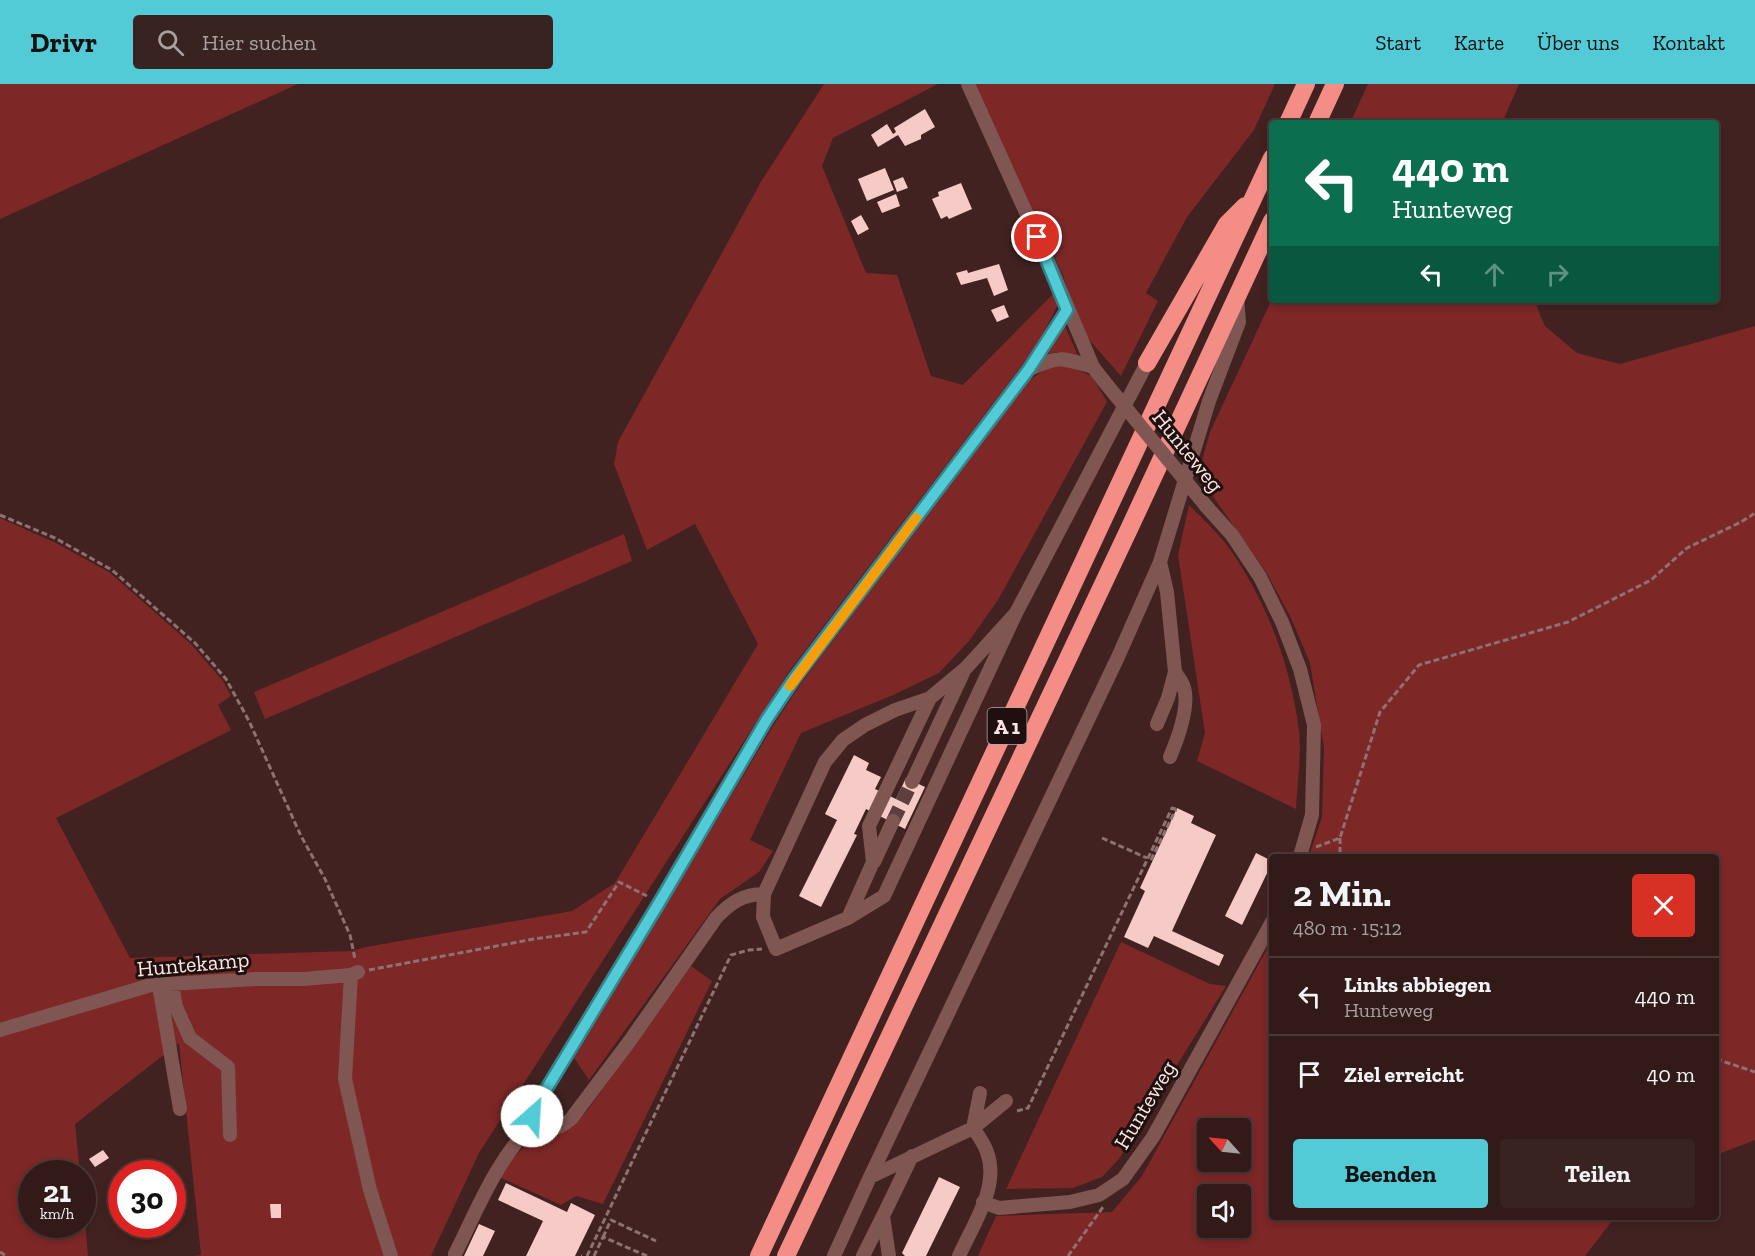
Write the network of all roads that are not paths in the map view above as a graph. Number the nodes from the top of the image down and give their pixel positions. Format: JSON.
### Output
{"nodes":[{"id":1,"x":968,"y":84,"type":"edge"},
{"id":2,"x":1306,"y":84,"type":"edge"},
{"id":3,"x":1335,"y":84,"type":"edge"},
{"id":4,"x":1289,"y":120,"type":"edge"},
{"id":5,"x":1318,"y":120,"type":"edge"},
{"id":6,"x":1269,"y":164,"type":"edge"},
{"id":7,"x":1254,"y":196,"type":"junction"},
{"id":8,"x":1269,"y":227,"type":"edge"},
{"id":9,"x":1237,"y":297,"type":"junction"},
{"id":10,"x":1067,"y":310,"type":"junction"},
{"id":11,"x":1148,"y":363,"type":"joint"},
{"id":12,"x":1093,"y":368,"type":"junction"},
{"id":13,"x":1029,"y":369,"type":"junction"},
{"id":14,"x":1160,"y":562,"type":"junction"},
{"id":15,"x":1016,"y":613,"type":"junction"},
{"id":16,"x":966,"y":668,"type":"junction"},
{"id":17,"x":1175,"y":672,"type":"junction"},
{"id":18,"x":930,"y":698,"type":"junction"},
{"id":19,"x":1157,"y":724,"type":"dead end"},
{"id":20,"x":1170,"y":757,"type":"dead end"},
{"id":21,"x":912,"y":782,"type":"tunnel mouth"},
{"id":22,"x":893,"y":821,"type":"tunnel mouth"},
{"id":23,"x":1307,"y":853,"type":"edge"},
{"id":24,"x":873,"y":862,"type":"junction"},
{"id":25,"x":764,"y":894,"type":"junction"},
{"id":26,"x":848,"y":918,"type":"junction"},
{"id":27,"x":1269,"y":927,"type":"edge"},
{"id":28,"x":165,"y":984,"type":"junction"},
{"id":29,"x":0,"y":1030,"type":"edge"},
{"id":30,"x":981,"y":1093,"type":"dead end"},
{"id":31,"x":1006,"y":1108,"type":"road end"},
{"id":32,"x":180,"y":1109,"type":"dead end"},
{"id":33,"x":535,"y":1122,"type":"junction"},
{"id":34,"x":973,"y":1128,"type":"junction"},
{"id":35,"x":230,"y":1135,"type":"dead end"},
{"id":36,"x":912,"y":1156,"type":"junction"},
{"id":37,"x":870,"y":1177,"type":"junction"},
{"id":38,"x":983,"y":1202,"type":"junction"},
{"id":39,"x":883,"y":1216,"type":"junction"},
{"id":40,"x":454,"y":1254,"type":"dead end"},
{"id":41,"x":391,"y":1256,"type":"edge"},
{"id":42,"x":759,"y":1256,"type":"edge"},
{"id":43,"x":786,"y":1256,"type":"edge"},
{"id":44,"x":834,"y":1256,"type":"edge"},
{"id":45,"x":863,"y":1256,"type":"edge"},
{"id":46,"x":889,"y":1256,"type":"edge"},
{"id":47,"x":958,"y":1256,"type":"edge"}],
"edges":[{"from":1,"to":10,"type":"street","name":"Hunteweg"},
{"from":2,"to":4,"type":"highway"},
{"from":3,"to":5,"type":"highway"},
{"from":6,"to":7,"type":"highway","number":"A 1"},
{"from":7,"to":11,"type":"highway"},
{"from":7,"to":42,"type":"highway","number":"A 1"},
{"from":8,"to":9,"type":"highway","number":"A 1"},
{"from":9,"to":14,"type":"street"},
{"from":9,"to":43,"type":"highway","number":"A 1"},
{"from":10,"to":12,"type":"street","name":"Hunteweg"},
{"from":10,"to":13,"type":"street"},
{"from":11,"to":15,"type":"street"},
{"from":12,"to":13,"type":"street"},
{"from":12,"to":23,"type":"street","name":"Hunteweg","bridge":true},
{"from":13,"to":33,"type":"street"},
{"from":14,"to":17,"type":"street"},
{"from":14,"to":37,"type":"street"},
{"from":15,"to":16,"type":"street"},
{"from":15,"to":26,"type":"street"},
{"from":16,"to":18,"type":"street"},
{"from":16,"to":21,"type":"street"},
{"from":17,"to":19,"type":"street"},
{"from":17,"to":20,"type":"street"},
{"from":18,"to":24,"type":"street"},
{"from":18,"to":25,"type":"street"},
{"from":22,"to":24,"type":"street"},
{"from":24,"to":26,"type":"street"},
{"from":25,"to":26,"type":"street"},
{"from":25,"to":33,"type":"street"},
{"from":27,"to":38,"type":"street","name":"Hunteweg"},
{"from":28,"to":29,"type":"street","name":"Huntekamp"},
{"from":28,"to":32,"type":"street"},
{"from":28,"to":35,"type":"street"},
{"from":28,"to":41,"type":"street","name":"Huntekamp"},
{"from":30,"to":34,"type":"street"},
{"from":31,"to":34,"type":"street"},
{"from":33,"to":40,"type":"street"},
{"from":34,"to":36,"type":"street"},
{"from":34,"to":38,"type":"street"},
{"from":36,"to":37,"type":"street"},
{"from":36,"to":39,"type":"street"},
{"from":37,"to":44,"type":"street"},
{"from":38,"to":47,"type":"street"},
{"from":39,"to":45,"type":"street"},
{"from":39,"to":46,"type":"street"}]}
